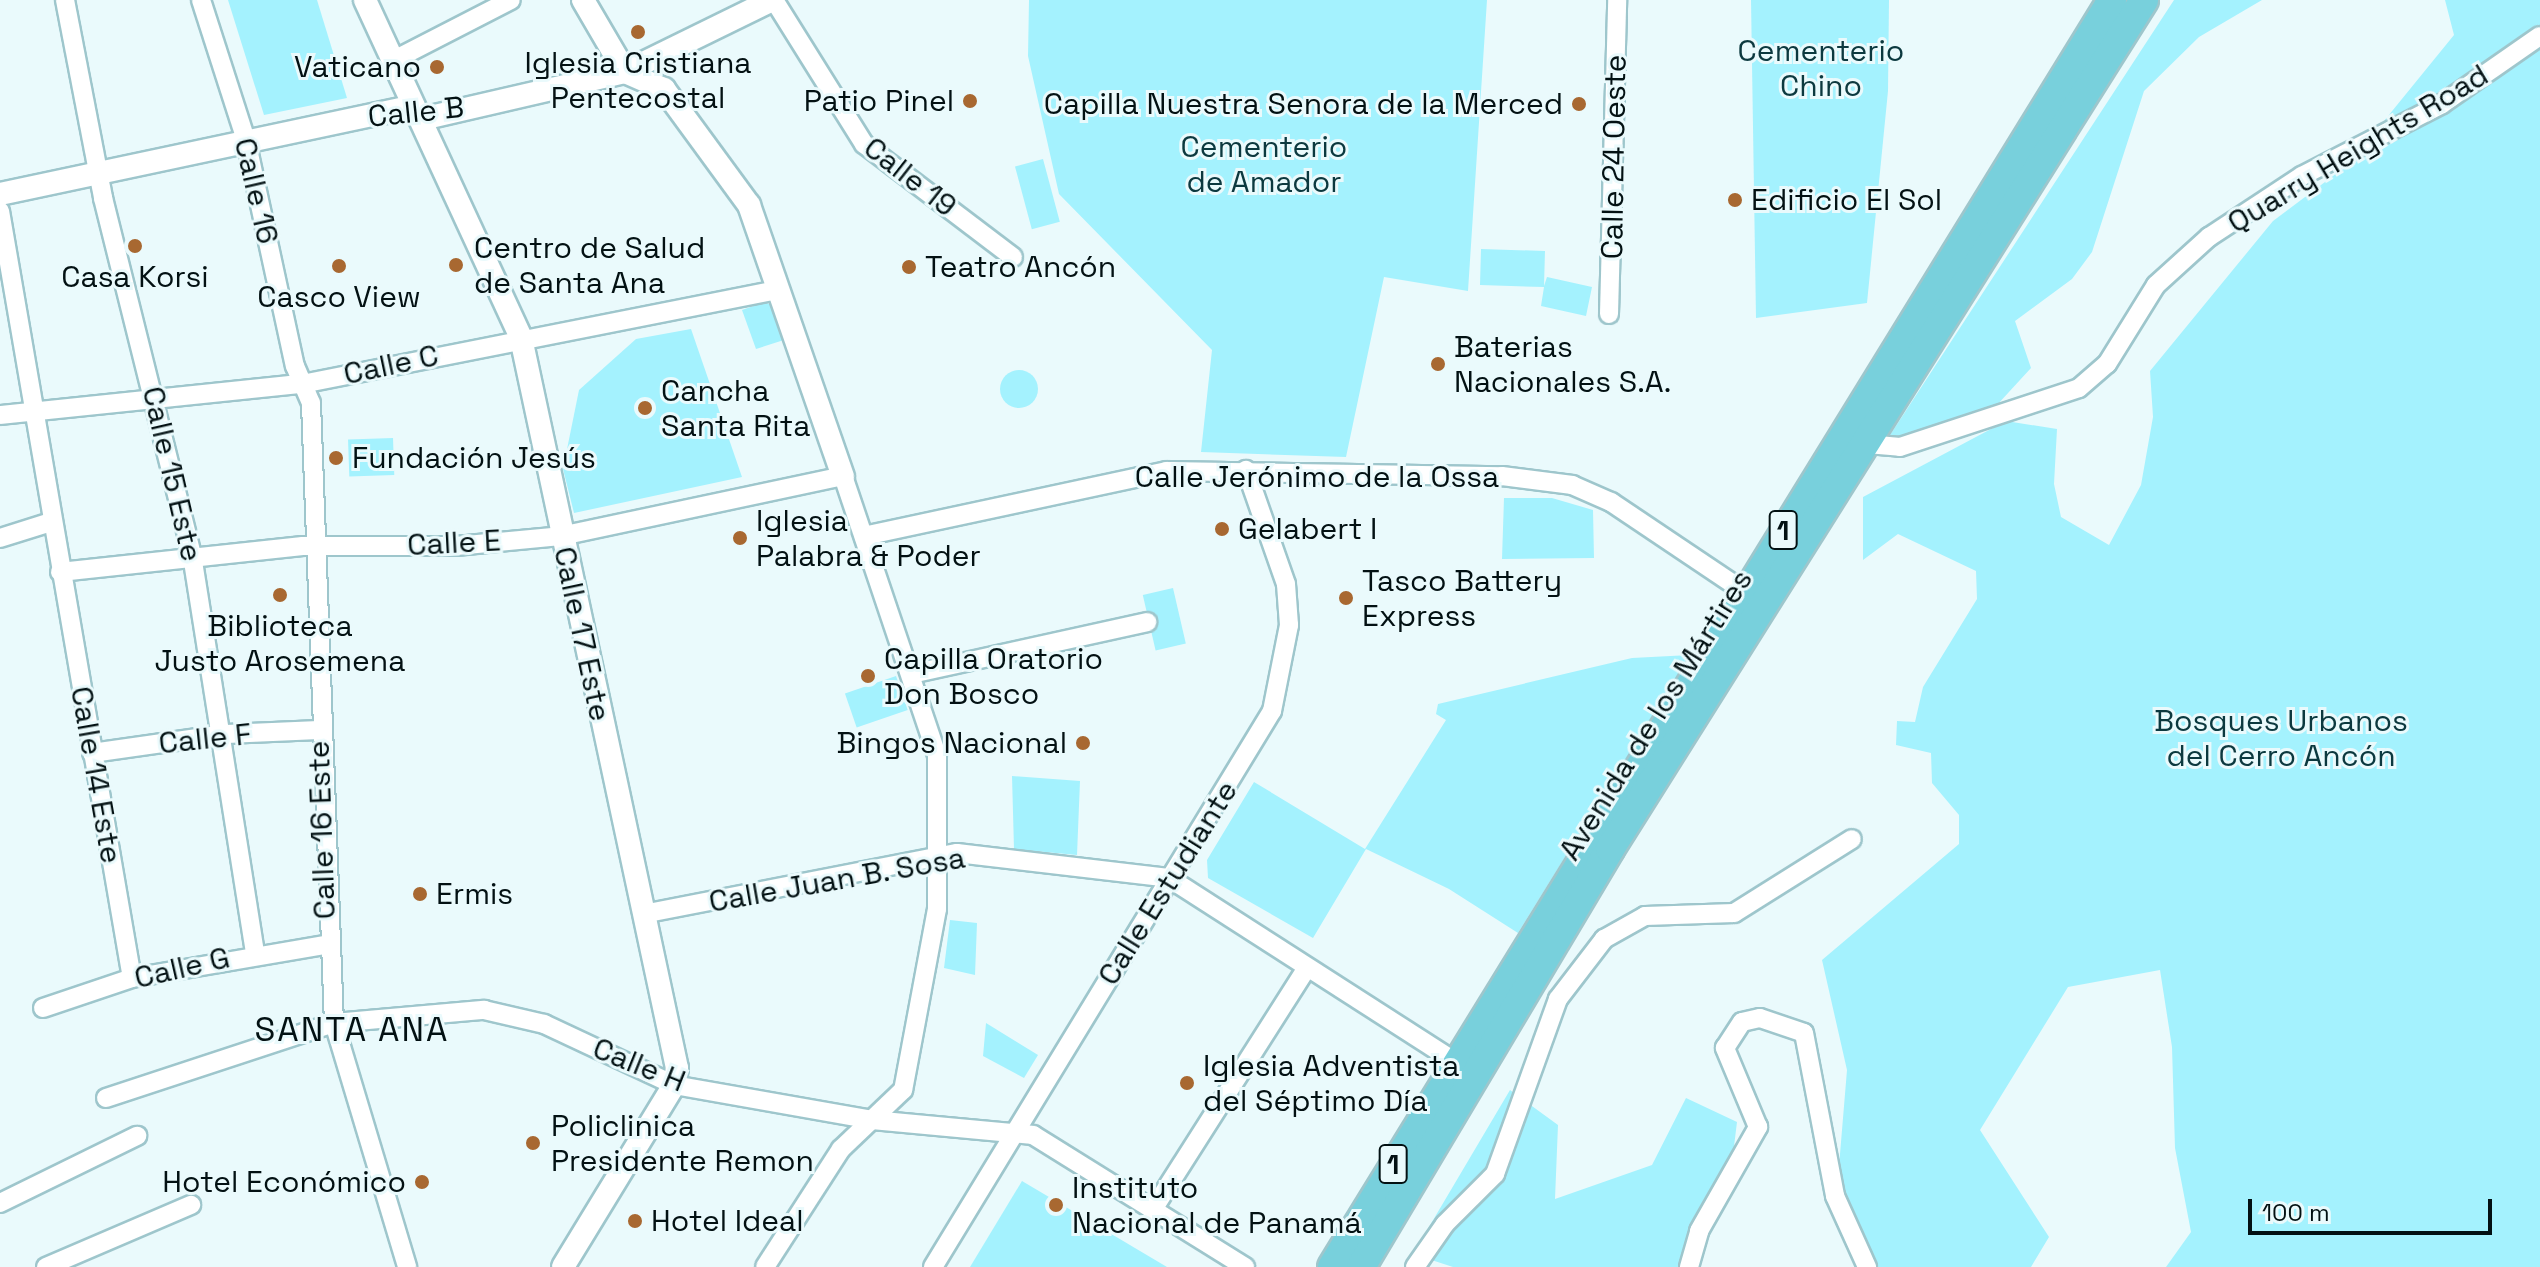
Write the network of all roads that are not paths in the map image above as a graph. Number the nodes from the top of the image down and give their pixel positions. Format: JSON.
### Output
{"nodes":[{"id":1,"x":65,"y":0,"type":"edge"},
{"id":2,"x":201,"y":0,"type":"edge"},
{"id":3,"x":365,"y":0,"type":"edge"},
{"id":4,"x":511,"y":0,"type":"edge"},
{"id":5,"x":583,"y":0,"type":"edge"},
{"id":6,"x":773,"y":0,"type":"edge"},
{"id":7,"x":1617,"y":0,"type":"edge"},
{"id":8,"x":2112,"y":0,"type":"edge"},
{"id":9,"x":2144,"y":0,"type":"edge"},
{"id":10,"x":2540,"y":36,"type":"edge"},
{"id":11,"x":396,"y":59,"type":"junction"},
{"id":12,"x":625,"y":72,"type":"junction"},
{"id":13,"x":426,"y":118,"type":"junction"},
{"id":14,"x":246,"y":140,"type":"junction"},
{"id":15,"x":100,"y":169,"type":"junction"},
{"id":16,"x":0,"y":194,"type":"edge"},
{"id":17,"x":0,"y":211,"type":"edge"},
{"id":18,"x":1013,"y":257,"type":"dead end"},
{"id":19,"x":778,"y":290,"type":"junction"},
{"id":20,"x":1609,"y":314,"type":"dead end"},
{"id":21,"x":521,"y":338,"type":"junction"},
{"id":22,"x":302,"y":384,"type":"junction"},
{"id":23,"x":155,"y":398,"type":"junction"},
{"id":24,"x":32,"y":411,"type":"junction"},
{"id":25,"x":0,"y":415,"type":"edge"},
{"id":26,"x":1867,"y":444,"type":"junction"},
{"id":27,"x":1246,"y":470,"type":"junction"},
{"id":28,"x":843,"y":476,"type":"junction"},
{"id":29,"x":51,"y":522,"type":"junction"},
{"id":30,"x":561,"y":536,"type":"junction"},
{"id":31,"x":864,"y":536,"type":"junction"},
{"id":32,"x":0,"y":538,"type":"edge"},
{"id":33,"x":316,"y":546,"type":"junction"},
{"id":34,"x":192,"y":555,"type":"junction"},
{"id":35,"x":60,"y":572,"type":"junction"},
{"id":36,"x":1745,"y":592,"type":"junction"},
{"id":37,"x":1147,"y":622,"type":"dead end"},
{"id":38,"x":911,"y":674,"type":"junction"},
{"id":39,"x":319,"y":730,"type":"junction"},
{"id":40,"x":226,"y":734,"type":"junction"},
{"id":41,"x":92,"y":753,"type":"junction"},
{"id":42,"x":1852,"y":839,"type":"dead end"},
{"id":43,"x":942,"y":857,"type":"junction"},
{"id":44,"x":1169,"y":878,"type":"junction"},
{"id":45,"x":643,"y":914,"type":"junction"},
{"id":46,"x":325,"y":945,"type":"junction"},
{"id":47,"x":255,"y":952,"type":"junction"},
{"id":48,"x":1306,"y":969,"type":"junction"},
{"id":49,"x":132,"y":978,"type":"junction"},
{"id":50,"x":43,"y":1008,"type":"dead end"},
{"id":51,"x":334,"y":1023,"type":"junction"},
{"id":52,"x":1456,"y":1062,"type":"junction"},
{"id":53,"x":674,"y":1085,"type":"junction"},
{"id":54,"x":106,"y":1098,"type":"dead end"},
{"id":55,"x":872,"y":1120,"type":"junction"},
{"id":56,"x":1018,"y":1132,"type":"junction"},
{"id":57,"x":137,"y":1136,"type":"dead end"},
{"id":58,"x":0,"y":1203,"type":"edge"},
{"id":59,"x":191,"y":1205,"type":"dead end"},
{"id":60,"x":1152,"y":1211,"type":"junction"},
{"id":61,"x":1364,"y":1263,"type":"edge"},
{"id":62,"x":46,"y":1267,"type":"edge"},
{"id":63,"x":407,"y":1267,"type":"edge"},
{"id":64,"x":563,"y":1267,"type":"edge"},
{"id":65,"x":765,"y":1267,"type":"edge"},
{"id":66,"x":933,"y":1267,"type":"edge"},
{"id":67,"x":1245,"y":1267,"type":"edge"},
{"id":68,"x":1332,"y":1267,"type":"edge"},
{"id":69,"x":1415,"y":1267,"type":"edge"},
{"id":70,"x":1689,"y":1267,"type":"edge"},
{"id":71,"x":1867,"y":1267,"type":"edge"}],
"edges":[{"from":1,"to":15,"type":"street","name":"Calle 15 Este"},
{"from":2,"to":14,"type":"street","name":"Calle 16"},
{"from":3,"to":11,"type":"street","name":"Calle 17 Este"},
{"from":4,"to":11,"type":"street"},
{"from":5,"to":12,"type":"street"},
{"from":6,"to":12,"type":"street","name":"Calle B"},
{"from":6,"to":18,"type":"street","name":"Calle 19"},
{"from":7,"to":20,"type":"street","name":"Calle 24 Oeste"},
{"from":8,"to":36,"type":"highway","name":"Avenida de los Mártires","number":"1"},
{"from":9,"to":26,"type":"highway","name":"Avenida de los Mártires","number":"1"},
{"from":10,"to":26,"type":"street","name":"Quarry Heights Road"},
{"from":11,"to":13,"type":"street","name":"Calle 17 Este"},
{"from":12,"to":13,"type":"street","name":"Calle B"},
{"from":12,"to":19,"type":"street"},
{"from":13,"to":14,"type":"street","name":"Calle B"},
{"from":13,"to":21,"type":"street","name":"Calle 17 Este"},
{"from":14,"to":15,"type":"street","name":"Calle B"},
{"from":14,"to":22,"type":"street","name":"Calle 16"},
{"from":15,"to":16,"type":"street","name":"Calle B"},
{"from":15,"to":23,"type":"street","name":"Calle 15 Este"},
{"from":17,"to":24,"type":"street","name":"Calle 14 Este"},
{"from":19,"to":21,"type":"street","name":"Calle C"},
{"from":19,"to":28,"type":"street"},
{"from":21,"to":22,"type":"street","name":"Calle C"},
{"from":21,"to":30,"type":"street","name":"Calle 17 Este"},
{"from":22,"to":23,"type":"street","name":"Calle C"},
{"from":22,"to":33,"type":"street","name":"Calle 16 Este"},
{"from":23,"to":24,"type":"street","name":"Calle C"},
{"from":23,"to":34,"type":"street","name":"Calle 15 Este"},
{"from":24,"to":25,"type":"street","name":"Calle C"},
{"from":24,"to":29,"type":"street","name":"Calle 14 Este"},
{"from":26,"to":61,"type":"highway","name":"Avenida de los Mártires","number":"1"},
{"from":27,"to":31,"type":"street","name":"Calle Jerónimo de la Ossa"},
{"from":27,"to":36,"type":"street","name":"Calle Jerónimo de la Ossa"},
{"from":27,"to":44,"type":"street","name":"Calle Estudiante"},
{"from":28,"to":30,"type":"street","name":"Calle E"},
{"from":28,"to":31,"type":"street"},
{"from":29,"to":32,"type":"street"},
{"from":29,"to":35,"type":"street","name":"Calle 14 Este"},
{"from":30,"to":33,"type":"street","name":"Calle E"},
{"from":30,"to":45,"type":"street","name":"Calle 17 Este"},
{"from":31,"to":38,"type":"street"},
{"from":33,"to":34,"type":"street","name":"Calle E"},
{"from":33,"to":39,"type":"street","name":"Calle 16 Este"},
{"from":34,"to":35,"type":"street","name":"Calle E"},
{"from":34,"to":40,"type":"street","name":"Calle 15 Este"},
{"from":35,"to":41,"type":"street","name":"Calle 14 Este"},
{"from":36,"to":52,"type":"highway","name":"Avenida de los Mártires","number":"1"},
{"from":37,"to":38,"type":"street"},
{"from":38,"to":43,"type":"street"},
{"from":39,"to":40,"type":"street","name":"Calle F"},
{"from":39,"to":46,"type":"street","name":"Calle 16 Este"},
{"from":40,"to":41,"type":"street","name":"Calle F"},
{"from":40,"to":47,"type":"street","name":"Calle 15 Este"},
{"from":41,"to":49,"type":"street","name":"Calle 14 Este"},
{"from":42,"to":69,"type":"street"},
{"from":43,"to":44,"type":"street","name":"Calle Juan B. Sosa"},
{"from":43,"to":45,"type":"street","name":"Calle Juan B. Sosa"},
{"from":43,"to":55,"type":"street"},
{"from":44,"to":48,"type":"street","name":"Calle Juan B. Sosa"},
{"from":44,"to":56,"type":"street","name":"Calle Estudiante"},
{"from":45,"to":53,"type":"street","name":"Calle 17 Este"},
{"from":46,"to":47,"type":"street","name":"Calle G"},
{"from":46,"to":51,"type":"street","name":"Calle 16 Este"},
{"from":47,"to":49,"type":"street","name":"Calle G"},
{"from":48,"to":52,"type":"street","name":"Calle Juan B. Sosa"},
{"from":48,"to":60,"type":"street"},
{"from":49,"to":50,"type":"street","name":"Calle G"},
{"from":51,"to":53,"type":"street","name":"Calle H"},
{"from":51,"to":54,"type":"street","name":"Calle H"},
{"from":51,"to":63,"type":"street","name":"Calle 16 Este"},
{"from":52,"to":68,"type":"highway","name":"Avenida de los Mártires","number":"1"},
{"from":53,"to":55,"type":"street","name":"Calle H"},
{"from":53,"to":64,"type":"street"},
{"from":55,"to":56,"type":"street","name":"Calle H"},
{"from":55,"to":65,"type":"street"},
{"from":56,"to":60,"type":"street","name":"Calle H"},
{"from":56,"to":66,"type":"street","name":"Calle Estudiante"},
{"from":57,"to":58,"type":"street"},
{"from":59,"to":62,"type":"street"},
{"from":60,"to":67,"type":"street","name":"Calle H"},
{"from":70,"to":71,"type":"street"}]}
